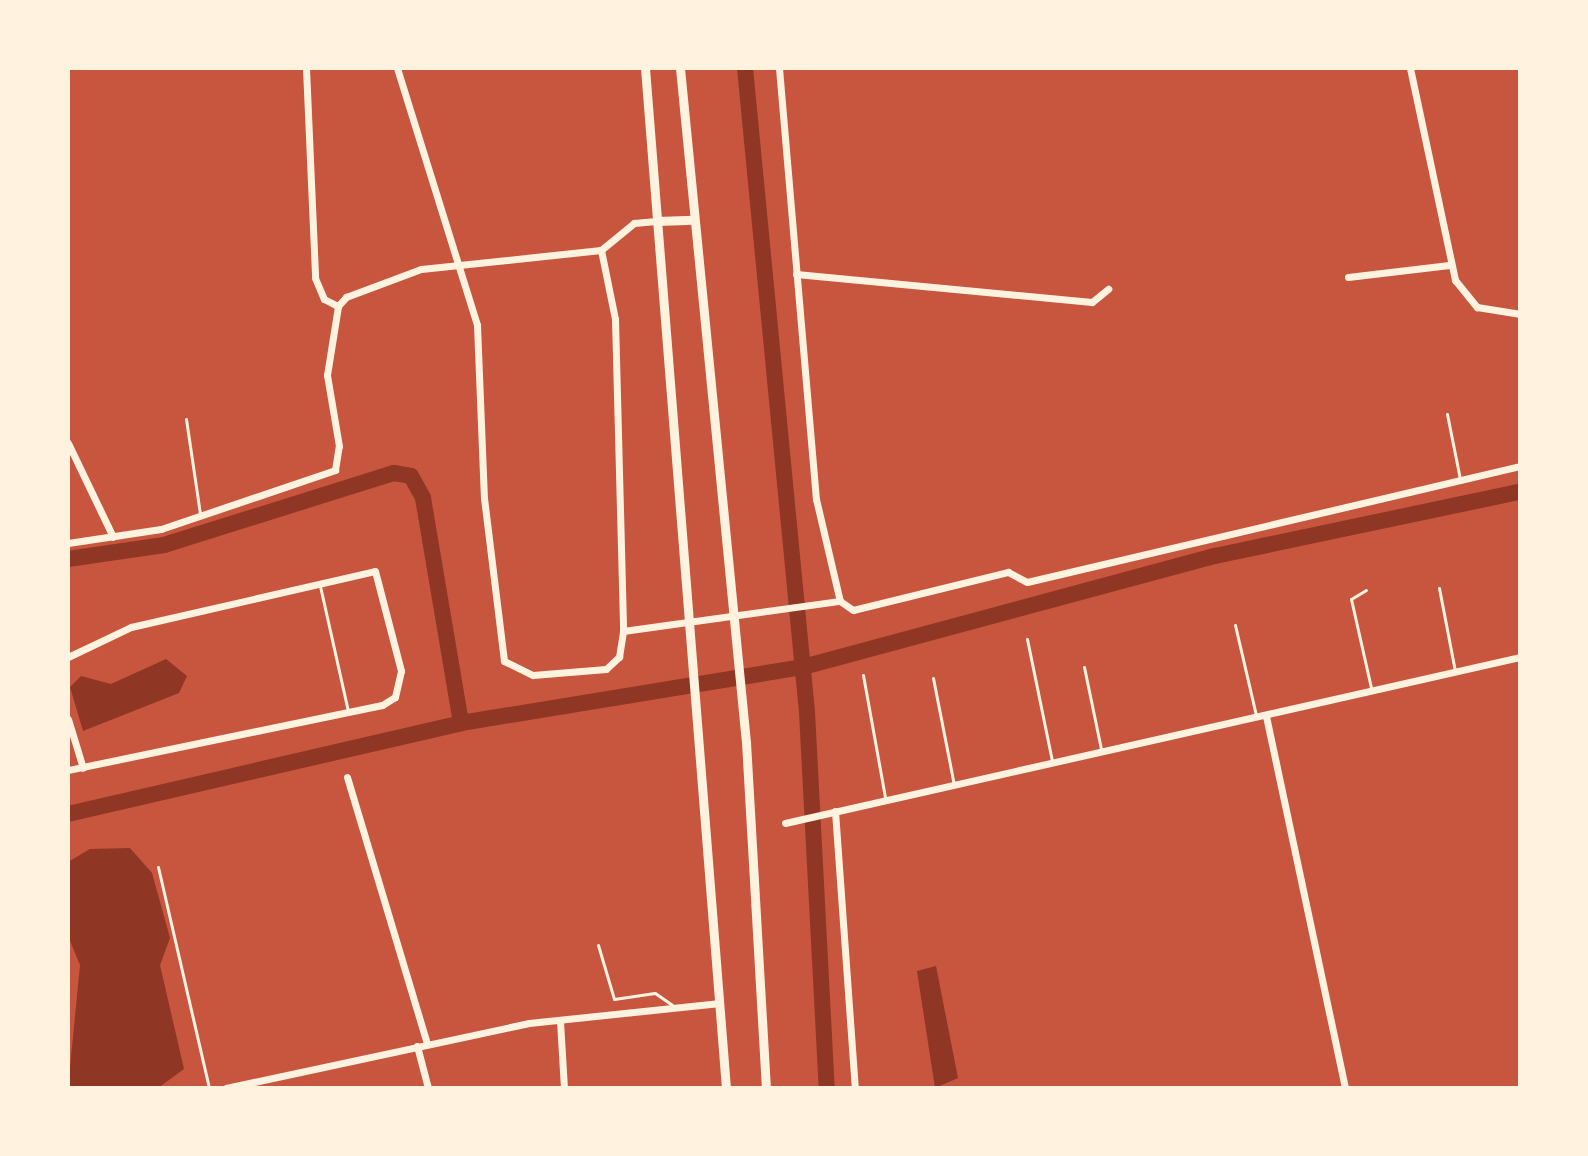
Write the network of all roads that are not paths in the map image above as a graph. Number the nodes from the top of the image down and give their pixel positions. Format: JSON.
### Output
{"nodes":[{"id":1,"x":306,"y":68,"type":"edge"},
{"id":2,"x":397,"y":68,"type":"edge"},
{"id":3,"x":645,"y":68,"type":"edge"},
{"id":4,"x":680,"y":68,"type":"edge"},
{"id":5,"x":779,"y":68,"type":"edge"},
{"id":6,"x":1410,"y":68,"type":"edge"},
{"id":7,"x":694,"y":220,"type":"junction"},
{"id":8,"x":656,"y":221,"type":"junction"},
{"id":9,"x":601,"y":250,"type":"junction"},
{"id":10,"x":458,"y":264,"type":"junction"},
{"id":11,"x":1449,"y":265,"type":"junction"},
{"id":12,"x":796,"y":274,"type":"junction"},
{"id":13,"x":1348,"y":277,"type":"dead end"},
{"id":14,"x":1108,"y":289,"type":"dead end"},
{"id":15,"x":338,"y":306,"type":"junction"},
{"id":16,"x":1520,"y":314,"type":"edge"},
{"id":17,"x":1447,"y":414,"type":"dead end"},
{"id":18,"x":186,"y":419,"type":"dead end"},
{"id":19,"x":68,"y":443,"type":"edge"},
{"id":20,"x":1520,"y":466,"type":"edge"},
{"id":21,"x":1460,"y":479,"type":"junction"},
{"id":22,"x":200,"y":516,"type":"junction"},
{"id":23,"x":113,"y":537,"type":"junction"},
{"id":24,"x":68,"y":543,"type":"edge"},
{"id":25,"x":320,"y":586,"type":"junction"},
{"id":26,"x":1439,"y":588,"type":"dead end"},
{"id":27,"x":1366,"y":590,"type":"dead end"},
{"id":28,"x":840,"y":601,"type":"junction"},
{"id":29,"x":1235,"y":625,"type":"dead end"},
{"id":30,"x":623,"y":631,"type":"junction"},
{"id":31,"x":1027,"y":639,"type":"dead end"},
{"id":32,"x":68,"y":657,"type":"edge"},
{"id":33,"x":1520,"y":657,"type":"edge"},
{"id":34,"x":1084,"y":667,"type":"dead end"},
{"id":35,"x":1455,"y":672,"type":"junction"},
{"id":36,"x":863,"y":675,"type":"dead end"},
{"id":37,"x":933,"y":678,"type":"dead end"},
{"id":38,"x":1372,"y":692,"type":"junction"},
{"id":39,"x":348,"y":713,"type":"junction"},
{"id":40,"x":1266,"y":716,"type":"junction"},
{"id":41,"x":1256,"y":718,"type":"junction"},
{"id":42,"x":68,"y":719,"type":"edge"},
{"id":43,"x":1102,"y":752,"type":"junction"},
{"id":44,"x":1052,"y":763,"type":"junction"},
{"id":45,"x":83,"y":768,"type":"junction"},
{"id":46,"x":68,"y":770,"type":"edge"},
{"id":47,"x":347,"y":777,"type":"dead end"},
{"id":48,"x":954,"y":785,"type":"junction"},
{"id":49,"x":885,"y":800,"type":"junction"},
{"id":50,"x":831,"y":812,"type":"junction"},
{"id":51,"x":785,"y":823,"type":"dead end"},
{"id":52,"x":158,"y":867,"type":"dead end"},
{"id":53,"x":598,"y":945,"type":"dead end"},
{"id":54,"x":720,"y":1003,"type":"junction"},
{"id":55,"x":673,"y":1007,"type":"junction"},
{"id":56,"x":560,"y":1021,"type":"junction"},
{"id":57,"x":427,"y":1044,"type":"junction"},
{"id":58,"x":417,"y":1046,"type":"junction"},
{"id":59,"x":209,"y":1088,"type":"edge"},
{"id":60,"x":226,"y":1088,"type":"edge"},
{"id":61,"x":428,"y":1088,"type":"edge"},
{"id":62,"x":564,"y":1088,"type":"edge"},
{"id":63,"x":726,"y":1088,"type":"edge"},
{"id":64,"x":766,"y":1088,"type":"edge"},
{"id":65,"x":855,"y":1088,"type":"edge"},
{"id":66,"x":1345,"y":1088,"type":"edge"}],
"edges":[{"from":1,"to":15,"type":"street"},
{"from":2,"to":10,"type":"street"},
{"from":3,"to":8,"type":"main road"},
{"from":4,"to":7,"type":"main road"},
{"from":5,"to":12,"type":"street"},
{"from":6,"to":11,"type":"street"},
{"from":7,"to":8,"type":"main road"},
{"from":7,"to":64,"type":"main road"},
{"from":8,"to":9,"type":"street"},
{"from":8,"to":54,"type":"main road"},
{"from":9,"to":10,"type":"street"},
{"from":9,"to":30,"type":"street"},
{"from":10,"to":15,"type":"street"},
{"from":10,"to":30,"type":"street"},
{"from":11,"to":13,"type":"street"},
{"from":11,"to":16,"type":"street"},
{"from":12,"to":14,"type":"street"},
{"from":12,"to":28,"type":"street"},
{"from":15,"to":22,"type":"street"},
{"from":17,"to":21,"type":"lane"},
{"from":18,"to":22,"type":"lane"},
{"from":19,"to":23,"type":"street"},
{"from":20,"to":21,"type":"street"},
{"from":21,"to":28,"type":"street"},
{"from":22,"to":23,"type":"street"},
{"from":23,"to":24,"type":"street"},
{"from":25,"to":32,"type":"street"},
{"from":25,"to":39,"type":"lane"},
{"from":25,"to":39,"type":"street"},
{"from":26,"to":35,"type":"lane"},
{"from":27,"to":38,"type":"lane"},
{"from":28,"to":30,"type":"street"},
{"from":29,"to":41,"type":"lane"},
{"from":31,"to":44,"type":"lane"},
{"from":33,"to":35,"type":"street"},
{"from":34,"to":43,"type":"lane"},
{"from":35,"to":38,"type":"street"},
{"from":36,"to":49,"type":"lane"},
{"from":37,"to":48,"type":"lane"},
{"from":38,"to":40,"type":"street"},
{"from":39,"to":45,"type":"street"},
{"from":40,"to":41,"type":"street"},
{"from":40,"to":66,"type":"street"},
{"from":41,"to":43,"type":"street"},
{"from":42,"to":45,"type":"street"},
{"from":43,"to":44,"type":"street"},
{"from":44,"to":48,"type":"street"},
{"from":45,"to":46,"type":"street"},
{"from":47,"to":57,"type":"street"},
{"from":48,"to":49,"type":"street"},
{"from":49,"to":50,"type":"street"},
{"from":50,"to":51,"type":"street"},
{"from":50,"to":65,"type":"street"},
{"from":52,"to":59,"type":"lane"},
{"from":53,"to":55,"type":"lane"},
{"from":54,"to":55,"type":"street"},
{"from":54,"to":63,"type":"main road"},
{"from":55,"to":56,"type":"street"},
{"from":56,"to":57,"type":"street"},
{"from":56,"to":62,"type":"street"},
{"from":57,"to":58,"type":"street"},
{"from":58,"to":60,"type":"street"},
{"from":58,"to":61,"type":"street"}]}
